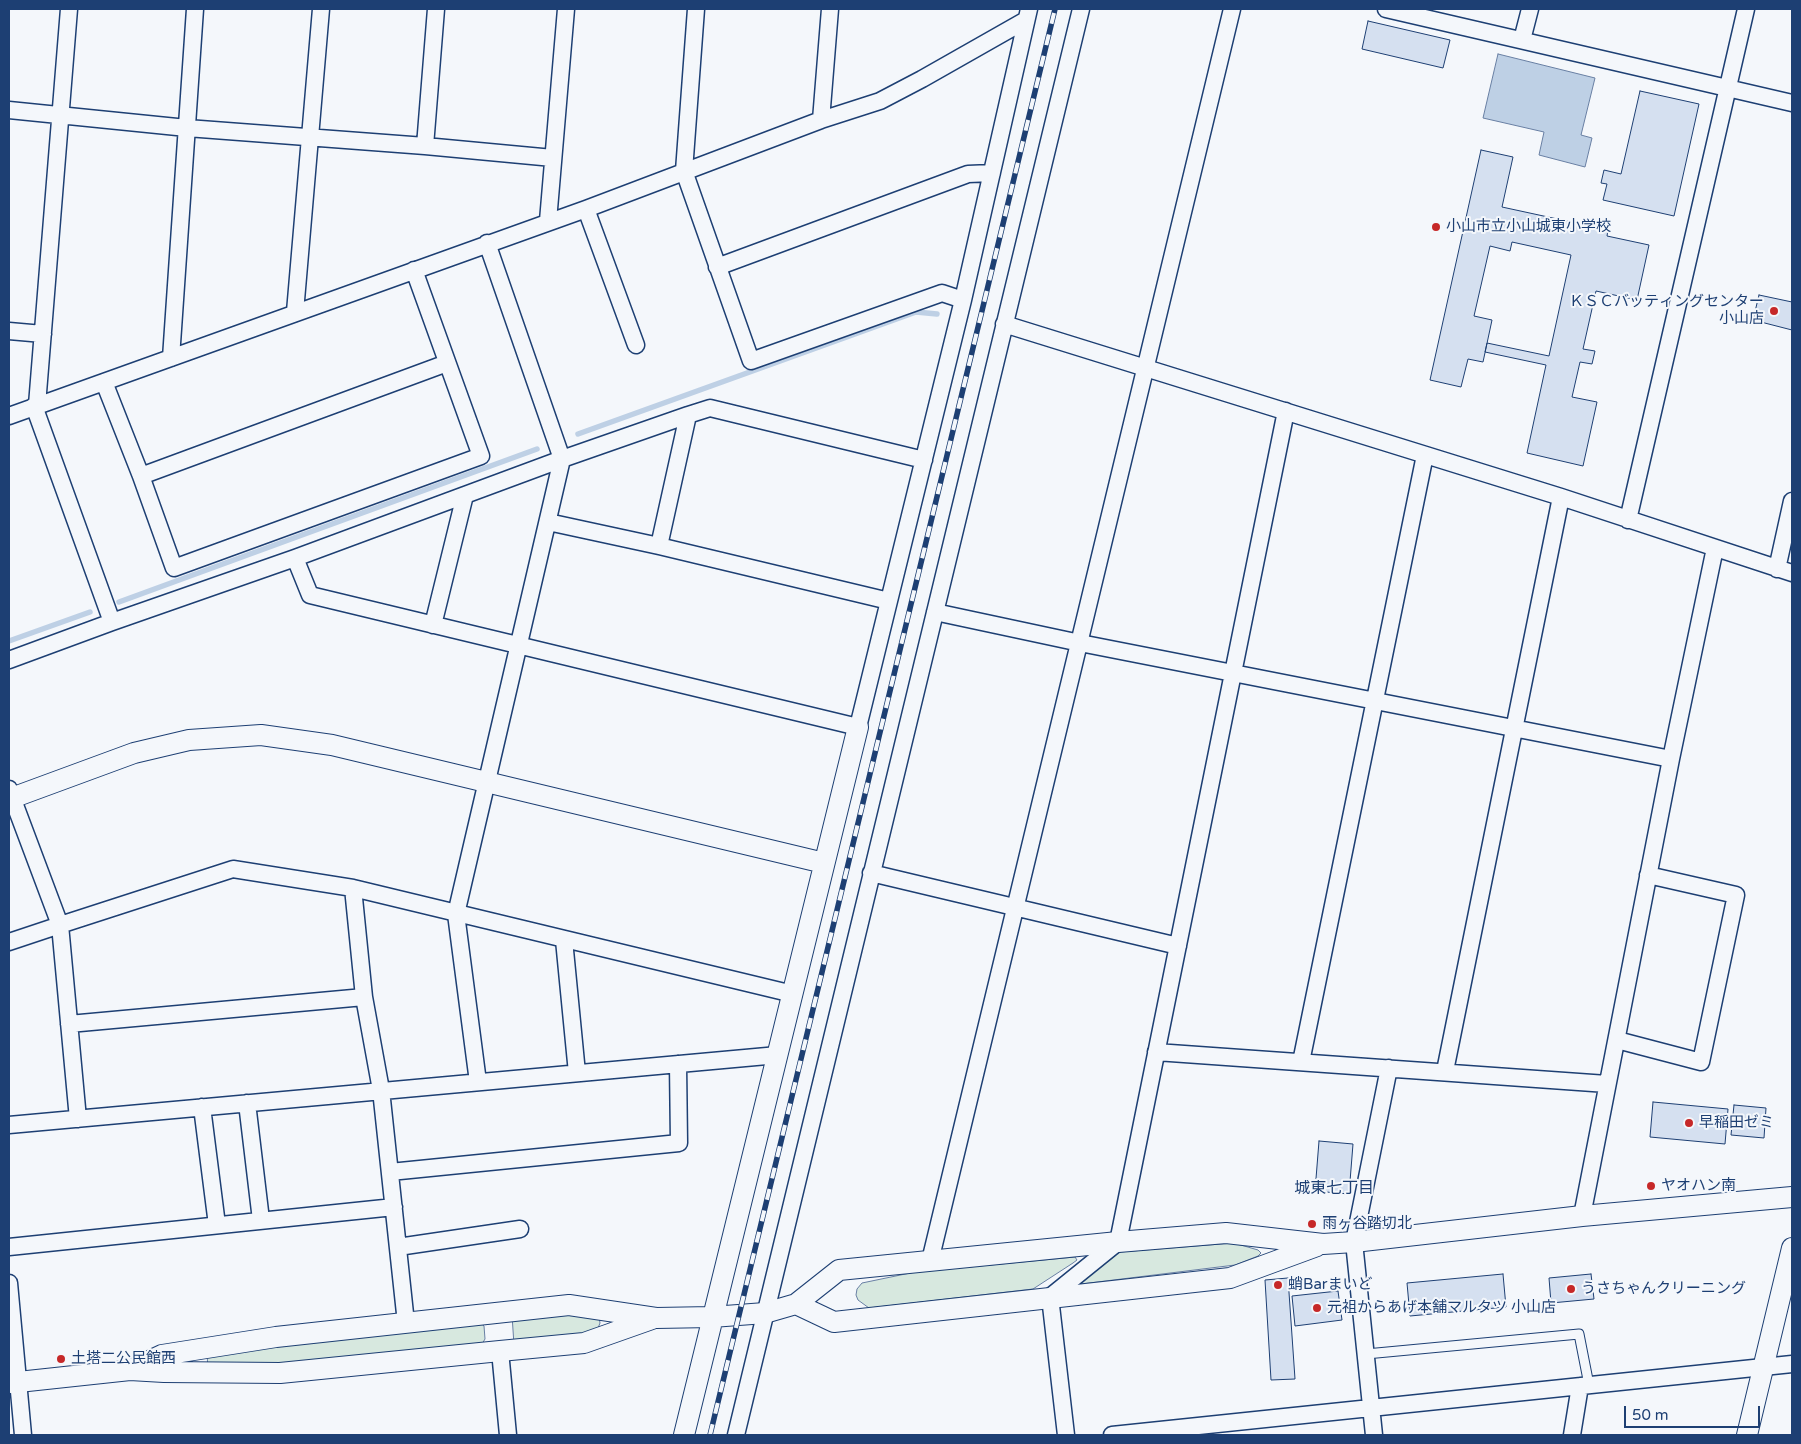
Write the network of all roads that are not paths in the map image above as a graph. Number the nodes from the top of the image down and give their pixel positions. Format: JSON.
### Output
{"nodes":[{"id":1,"x":69,"y":9,"type":"edge"},
{"id":2,"x":196,"y":9,"type":"edge"},
{"id":3,"x":321,"y":9,"type":"edge"},
{"id":4,"x":436,"y":9,"type":"edge"},
{"id":5,"x":566,"y":9,"type":"edge"},
{"id":6,"x":696,"y":9,"type":"edge"},
{"id":7,"x":830,"y":9,"type":"edge"},
{"id":8,"x":1081,"y":9,"type":"edge"},
{"id":9,"x":1232,"y":9,"type":"edge"},
{"id":10,"x":1386,"y":9,"type":"edge"},
{"id":11,"x":1530,"y":9,"type":"edge"},
{"id":12,"x":1746,"y":9,"type":"edge"},
{"id":13,"x":1028,"y":14,"type":"edge"},
{"id":14,"x":1522,"y":40,"type":"junction"},
{"id":15,"x":1728,"y":88,"type":"junction"},
{"id":16,"x":1792,"y":103,"type":"edge"},
{"id":17,"x":9,"y":110,"type":"edge"},
{"id":18,"x":60,"y":115,"type":"junction"},
{"id":19,"x":822,"y":120,"type":"junction"},
{"id":20,"x":187,"y":128,"type":"junction"},
{"id":21,"x":310,"y":137,"type":"junction"},
{"id":22,"x":426,"y":146,"type":"junction"},
{"id":23,"x":553,"y":158,"type":"junction"},
{"id":24,"x":684,"y":171,"type":"junction"},
{"id":25,"x":992,"y":173,"type":"junction"},
{"id":26,"x":586,"y":208,"type":"junction"},
{"id":27,"x":548,"y":221,"type":"junction"},
{"id":28,"x":488,"y":244,"type":"junction"},
{"id":29,"x":717,"y":267,"type":"junction"},
{"id":30,"x":414,"y":270,"type":"junction"},
{"id":31,"x":963,"y":300,"type":"junction"},
{"id":32,"x":295,"y":312,"type":"junction"},
{"id":33,"x":1004,"y":324,"type":"junction"},
{"id":34,"x":9,"y":331,"type":"edge"},
{"id":35,"x":43,"y":334,"type":"junction"},
{"id":36,"x":636,"y":344,"type":"dead end"},
{"id":37,"x":171,"y":358,"type":"junction"},
{"id":38,"x":447,"y":363,"type":"junction"},
{"id":39,"x":1145,"y":367,"type":"junction"},
{"id":40,"x":104,"y":382,"type":"junction"},
{"id":41,"x":35,"y":406,"type":"junction"},
{"id":42,"x":1286,"y":412,"type":"junction"},
{"id":43,"x":688,"y":415,"type":"junction"},
{"id":44,"x":9,"y":416,"type":"edge"},
{"id":45,"x":1425,"y":455,"type":"junction"},
{"id":46,"x":562,"y":459,"type":"junction"},
{"id":47,"x":924,"y":460,"type":"junction"},
{"id":48,"x":141,"y":476,"type":"junction"},
{"id":49,"x":465,"y":495,"type":"junction"},
{"id":50,"x":1560,"y":497,"type":"junction"},
{"id":51,"x":1792,"y":501,"type":"edge"},
{"id":52,"x":1628,"y":520,"type":"junction"},
{"id":53,"x":548,"y":522,"type":"junction"},
{"id":54,"x":659,"y":546,"type":"junction"},
{"id":55,"x":1715,"y":548,"type":"junction"},
{"id":56,"x":295,"y":558,"type":"junction"},
{"id":57,"x":1785,"y":571,"type":"edge"},
{"id":58,"x":889,"y":601,"type":"junction"},
{"id":59,"x":935,"y":612,"type":"junction"},
{"id":60,"x":112,"y":622,"type":"junction"},
{"id":61,"x":433,"y":625,"type":"junction"},
{"id":62,"x":1080,"y":643,"type":"junction"},
{"id":63,"x":520,"y":646,"type":"junction"},
{"id":64,"x":9,"y":660,"type":"edge"},
{"id":65,"x":1232,"y":673,"type":"junction"},
{"id":66,"x":1376,"y":701,"type":"junction"},
{"id":67,"x":858,"y":727,"type":"junction"},
{"id":68,"x":1514,"y":728,"type":"junction"},
{"id":69,"x":1671,"y":759,"type":"junction"},
{"id":70,"x":487,"y":783,"type":"junction"},
{"id":71,"x":10,"y":795,"type":"edge"},
{"id":72,"x":824,"y":863,"type":"junction"},
{"id":73,"x":871,"y":873,"type":"junction"},
{"id":74,"x":1648,"y":875,"type":"junction"},
{"id":75,"x":353,"y":888,"type":"junction"},
{"id":76,"x":1015,"y":908,"type":"junction"},
{"id":77,"x":456,"y":914,"type":"junction"},
{"id":78,"x":60,"y":925,"type":"junction"},
{"id":79,"x":564,"y":940,"type":"junction"},
{"id":80,"x":9,"y":942,"type":"edge"},
{"id":81,"x":1178,"y":946,"type":"junction"},
{"id":82,"x":793,"y":994,"type":"junction"},
{"id":83,"x":364,"y":997,"type":"junction"},
{"id":84,"x":69,"y":1024,"type":"junction"},
{"id":85,"x":1617,"y":1040,"type":"junction"},
{"id":86,"x":1156,"y":1052,"type":"junction"},
{"id":87,"x":778,"y":1055,"type":"junction"},
{"id":88,"x":1301,"y":1062,"type":"junction"},
{"id":89,"x":678,"y":1064,"type":"junction"},
{"id":90,"x":1389,"y":1068,"type":"junction"},
{"id":91,"x":1445,"y":1071,"type":"junction"},
{"id":92,"x":577,"y":1073,"type":"junction"},
{"id":93,"x":478,"y":1082,"type":"junction"},
{"id":94,"x":1607,"y":1084,"type":"junction"},
{"id":95,"x":381,"y":1090,"type":"junction"},
{"id":96,"x":247,"y":1103,"type":"junction"},
{"id":97,"x":202,"y":1107,"type":"junction"},
{"id":98,"x":78,"y":1119,"type":"junction"},
{"id":99,"x":9,"y":1125,"type":"edge"},
{"id":100,"x":390,"y":1172,"type":"junction"},
{"id":101,"x":1792,"y":1197,"type":"edge"},
{"id":102,"x":394,"y":1207,"type":"junction"},
{"id":103,"x":1582,"y":1216,"type":"junction"},
{"id":104,"x":261,"y":1220,"type":"junction"},
{"id":105,"x":217,"y":1225,"type":"junction"},
{"id":106,"x":520,"y":1229,"type":"dead end"},
{"id":107,"x":1118,"y":1242,"type":"junction"},
{"id":108,"x":1354,"y":1242,"type":"junction"},
{"id":109,"x":1323,"y":1244,"type":"junction"},
{"id":110,"x":9,"y":1246,"type":"edge"},
{"id":111,"x":398,"y":1247,"type":"junction"},
{"id":112,"x":1792,"y":1248,"type":"edge"},
{"id":113,"x":930,"y":1261,"type":"junction"},
{"id":114,"x":9,"y":1283,"type":"edge"},
{"id":115,"x":1050,"y":1298,"type":"junction"},
{"id":116,"x":796,"y":1304,"type":"junction"},
{"id":117,"x":765,"y":1313,"type":"junction"},
{"id":118,"x":712,"y":1317,"type":"junction"},
{"id":119,"x":656,"y":1318,"type":"junction"},
{"id":120,"x":406,"y":1323,"type":"junction"},
{"id":121,"x":500,"y":1351,"type":"junction"},
{"id":122,"x":1366,"y":1354,"type":"junction"},
{"id":123,"x":1792,"y":1364,"type":"edge"},
{"id":124,"x":1764,"y":1367,"type":"junction"},
{"id":125,"x":130,"y":1370,"type":"junction"},
{"id":126,"x":13,"y":1383,"type":"edge"},
{"id":127,"x":1584,"y":1386,"type":"junction"},
{"id":128,"x":1372,"y":1408,"type":"junction"},
{"id":129,"x":23,"y":1435,"type":"edge"},
{"id":130,"x":508,"y":1435,"type":"edge"},
{"id":131,"x":684,"y":1435,"type":"edge"},
{"id":132,"x":736,"y":1435,"type":"edge"},
{"id":133,"x":1066,"y":1435,"type":"edge"},
{"id":134,"x":1112,"y":1435,"type":"edge"},
{"id":135,"x":1374,"y":1435,"type":"edge"},
{"id":136,"x":1572,"y":1435,"type":"edge"},
{"id":137,"x":1747,"y":1435,"type":"edge"}],
"edges":[{"from":1,"to":18,"type":"street"},
{"from":2,"to":20,"type":"street"},
{"from":3,"to":21,"type":"street"},
{"from":4,"to":22,"type":"street"},
{"from":5,"to":23,"type":"street"},
{"from":6,"to":24,"type":"street"},
{"from":7,"to":19,"type":"street"},
{"from":8,"to":33,"type":"street"},
{"from":9,"to":39,"type":"street"},
{"from":10,"to":14,"type":"street"},
{"from":11,"to":14,"type":"street"},
{"from":12,"to":15,"type":"street"},
{"from":13,"to":19,"type":"street"},
{"from":13,"to":25,"type":"street"},
{"from":14,"to":15,"type":"street"},
{"from":15,"to":16,"type":"street"},
{"from":15,"to":52,"type":"street"},
{"from":17,"to":18,"type":"street"},
{"from":18,"to":20,"type":"street"},
{"from":18,"to":35,"type":"street"},
{"from":19,"to":24,"type":"street"},
{"from":20,"to":21,"type":"street"},
{"from":20,"to":37,"type":"street"},
{"from":21,"to":22,"type":"street"},
{"from":21,"to":32,"type":"street"},
{"from":22,"to":23,"type":"street"},
{"from":23,"to":27,"type":"street"},
{"from":24,"to":26,"type":"street"},
{"from":24,"to":29,"type":"street"},
{"from":25,"to":29,"type":"street"},
{"from":25,"to":31,"type":"street"},
{"from":26,"to":27,"type":"street"},
{"from":26,"to":36,"type":"street"},
{"from":27,"to":28,"type":"street"},
{"from":28,"to":30,"type":"street"},
{"from":28,"to":46,"type":"street"},
{"from":29,"to":31,"type":"street"},
{"from":30,"to":32,"type":"street"},
{"from":30,"to":38,"type":"street"},
{"from":31,"to":47,"type":"street"},
{"from":32,"to":37,"type":"street"},
{"from":33,"to":39,"type":"street"},
{"from":33,"to":59,"type":"street"},
{"from":34,"to":35,"type":"street"},
{"from":35,"to":41,"type":"street"},
{"from":37,"to":40,"type":"street"},
{"from":38,"to":48,"type":"street"},
{"from":38,"to":48,"type":"street"},
{"from":39,"to":42,"type":"street"},
{"from":39,"to":62,"type":"street"},
{"from":40,"to":41,"type":"street"},
{"from":40,"to":48,"type":"street"},
{"from":41,"to":44,"type":"street"},
{"from":41,"to":60,"type":"street"},
{"from":42,"to":45,"type":"street"},
{"from":42,"to":65,"type":"street"},
{"from":43,"to":46,"type":"street"},
{"from":43,"to":47,"type":"street"},
{"from":43,"to":54,"type":"street"},
{"from":45,"to":50,"type":"street"},
{"from":45,"to":66,"type":"street"},
{"from":46,"to":49,"type":"street"},
{"from":46,"to":53,"type":"street"},
{"from":47,"to":58,"type":"street"},
{"from":49,"to":56,"type":"street"},
{"from":49,"to":61,"type":"street"},
{"from":50,"to":52,"type":"street"},
{"from":50,"to":68,"type":"street"},
{"from":51,"to":57,"type":"street"},
{"from":52,"to":55,"type":"street"},
{"from":53,"to":54,"type":"street"},
{"from":53,"to":63,"type":"street"},
{"from":54,"to":58,"type":"street"},
{"from":55,"to":57,"type":"street"},
{"from":55,"to":69,"type":"street"},
{"from":56,"to":60,"type":"street"},
{"from":56,"to":61,"type":"street"},
{"from":58,"to":67,"type":"street"},
{"from":59,"to":62,"type":"street"},
{"from":59,"to":73,"type":"street"},
{"from":60,"to":64,"type":"street"},
{"from":61,"to":63,"type":"street"},
{"from":62,"to":65,"type":"street"},
{"from":62,"to":76,"type":"street"},
{"from":63,"to":67,"type":"street"},
{"from":63,"to":70,"type":"street"},
{"from":65,"to":66,"type":"street"},
{"from":65,"to":81,"type":"street"},
{"from":66,"to":68,"type":"street"},
{"from":66,"to":88,"type":"street"},
{"from":67,"to":72,"type":"street"},
{"from":68,"to":69,"type":"street"},
{"from":68,"to":91,"type":"street"},
{"from":69,"to":74,"type":"street"},
{"from":70,"to":71,"type":"street"},
{"from":70,"to":72,"type":"street"},
{"from":70,"to":77,"type":"street"},
{"from":71,"to":78,"type":"street"},
{"from":72,"to":82,"type":"street"},
{"from":73,"to":76,"type":"street"},
{"from":73,"to":117,"type":"street"},
{"from":74,"to":85,"type":"street"},
{"from":74,"to":85,"type":"street"},
{"from":75,"to":77,"type":"street"},
{"from":75,"to":78,"type":"street"},
{"from":75,"to":83,"type":"street"},
{"from":76,"to":81,"type":"street"},
{"from":76,"to":113,"type":"street"},
{"from":77,"to":79,"type":"street"},
{"from":77,"to":93,"type":"street"},
{"from":78,"to":80,"type":"street"},
{"from":78,"to":84,"type":"street"},
{"from":79,"to":82,"type":"street"},
{"from":79,"to":92,"type":"street"},
{"from":81,"to":86,"type":"street"},
{"from":82,"to":87,"type":"street"},
{"from":83,"to":84,"type":"street"},
{"from":83,"to":95,"type":"street"},
{"from":84,"to":98,"type":"street"},
{"from":85,"to":94,"type":"street"},
{"from":86,"to":88,"type":"street"},
{"from":86,"to":107,"type":"street"},
{"from":87,"to":89,"type":"street"},
{"from":87,"to":118,"type":"street"},
{"from":88,"to":90,"type":"street"},
{"from":89,"to":92,"type":"street"},
{"from":89,"to":100,"type":"street"},
{"from":90,"to":91,"type":"street"},
{"from":90,"to":108,"type":"street"},
{"from":91,"to":94,"type":"street"},
{"from":92,"to":93,"type":"street"},
{"from":93,"to":95,"type":"street"},
{"from":94,"to":103,"type":"street"},
{"from":95,"to":96,"type":"street"},
{"from":95,"to":100,"type":"street"},
{"from":96,"to":97,"type":"street"},
{"from":96,"to":104,"type":"street"},
{"from":97,"to":98,"type":"street"},
{"from":97,"to":105,"type":"street"},
{"from":98,"to":99,"type":"street"},
{"from":100,"to":102,"type":"street"},
{"from":101,"to":103,"type":"street"},
{"from":102,"to":104,"type":"street"},
{"from":102,"to":111,"type":"street"},
{"from":103,"to":108,"type":"street"},
{"from":104,"to":105,"type":"street"},
{"from":105,"to":110,"type":"street"},
{"from":106,"to":111,"type":"street"},
{"from":107,"to":109,"type":"street"},
{"from":107,"to":113,"type":"street"},
{"from":107,"to":115,"type":"street"},
{"from":108,"to":109,"type":"street"},
{"from":108,"to":122,"type":"street"},
{"from":109,"to":115,"type":"street"},
{"from":111,"to":120,"type":"street"},
{"from":112,"to":124,"type":"street"},
{"from":113,"to":116,"type":"street"},
{"from":114,"to":126,"type":"street"},
{"from":115,"to":116,"type":"street"},
{"from":115,"to":133,"type":"street"},
{"from":116,"to":117,"type":"street"},
{"from":117,"to":118,"type":"street"},
{"from":117,"to":132,"type":"street"},
{"from":118,"to":119,"type":"street"},
{"from":118,"to":131,"type":"street"},
{"from":119,"to":120,"type":"street"},
{"from":119,"to":121,"type":"street"},
{"from":120,"to":125,"type":"street"},
{"from":121,"to":125,"type":"street"},
{"from":121,"to":130,"type":"street"},
{"from":122,"to":127,"type":"lane"},
{"from":122,"to":128,"type":"street"},
{"from":123,"to":124,"type":"street"},
{"from":124,"to":127,"type":"street"},
{"from":124,"to":137,"type":"street"},
{"from":125,"to":126,"type":"street"},
{"from":126,"to":129,"type":"street"},
{"from":127,"to":128,"type":"street"},
{"from":127,"to":136,"type":"street"},
{"from":128,"to":134,"type":"street"},
{"from":128,"to":135,"type":"street"}]}
